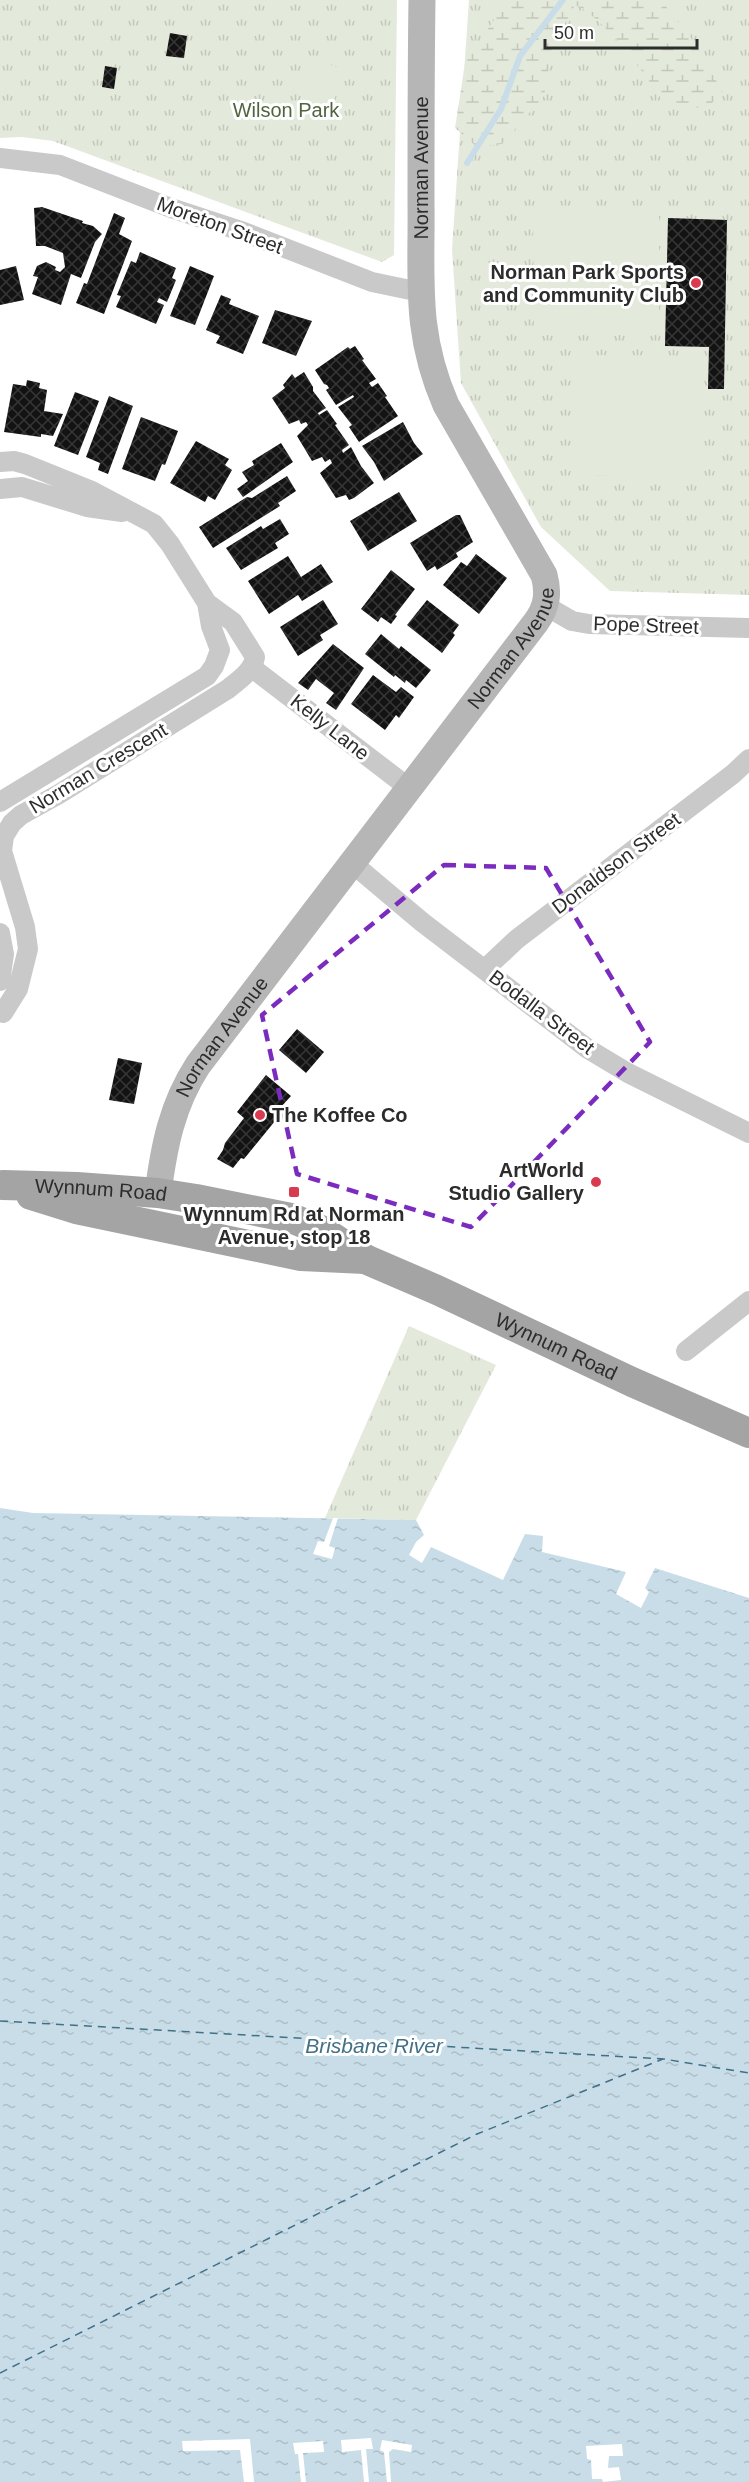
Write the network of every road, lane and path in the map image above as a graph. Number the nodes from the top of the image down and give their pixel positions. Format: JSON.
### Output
{"nodes":[{"id":1,"x":422,"y":0,"type":"edge"},
{"id":2,"x":10,"y":159,"type":"edge"},
{"id":3,"x":0,"y":171,"type":"edge"},
{"id":4,"x":420,"y":292,"type":"junction"},
{"id":5,"x":0,"y":462,"type":"edge"},
{"id":6,"x":0,"y":489,"type":"edge"},
{"id":7,"x":131,"y":513,"type":"junction"},
{"id":8,"x":207,"y":603,"type":"junction"},
{"id":9,"x":546,"y":606,"type":"junction"},
{"id":10,"x":749,"y":628,"type":"edge"},
{"id":11,"x":251,"y":667,"type":"junction"},
{"id":12,"x":749,"y":759,"type":"edge"},
{"id":13,"x":409,"y":788,"type":"junction"},
{"id":14,"x":0,"y":802,"type":"edge"},
{"id":15,"x":352,"y":863,"type":"junction"},
{"id":16,"x":0,"y":933,"type":"edge"},
{"id":17,"x":485,"y":969,"type":"junction"},
{"id":18,"x":0,"y":981,"type":"edge"},
{"id":19,"x":0,"y":988,"type":"edge"},
{"id":20,"x":1,"y":1020,"type":"edge"},
{"id":21,"x":749,"y":1133,"type":"edge"},
{"id":22,"x":2,"y":1184,"type":"edge"},
{"id":23,"x":158,"y":1193,"type":"junction"},
{"id":24,"x":152,"y":1224,"type":"junction"},
{"id":25,"x":365,"y":1259,"type":"junction"},
{"id":26,"x":749,"y":1301,"type":"edge"},
{"id":27,"x":686,"y":1351,"type":"dead end"},
{"id":28,"x":749,"y":1433,"type":"edge"}],
"edges":[{"from":1,"to":4,"type":"street","name":"Norman Avenue"},
{"from":2,"to":3,"type":"street","name":"Moreton Street"},
{"from":2,"to":4,"type":"street","name":"Moreton Street"},
{"from":4,"to":9,"type":"street","name":"Norman Avenue"},
{"from":5,"to":7,"type":"street","name":"Norman Crescent"},
{"from":6,"to":7,"type":"street","name":"Norman Crescent"},
{"from":7,"to":8,"type":"street","name":"Norman Crescent"},
{"from":8,"to":11,"type":"street","name":"Norman Crescent"},
{"from":8,"to":14,"type":"street","name":"Norman Crescent"},
{"from":9,"to":10,"type":"street","name":"Pope Street"},
{"from":9,"to":13,"type":"street","name":"Norman Avenue"},
{"from":11,"to":13,"type":"street","name":"Kelly Lane"},
{"from":11,"to":20,"type":"street","name":"Norman Crescent"},
{"from":12,"to":17,"type":"street","name":"Donaldson Street"},
{"from":13,"to":15,"type":"street","name":"Norman Avenue"},
{"from":15,"to":17,"type":"street","name":"Bodalla Street"},
{"from":15,"to":23,"type":"street","name":"Norman Avenue"},
{"from":16,"to":18,"type":"street"},
{"from":17,"to":21,"type":"street","name":"Bodalla Street"},
{"from":19,"to":20,"type":"street","name":"Norman Crescent"},
{"from":22,"to":23,"type":"main road","name":"Wynnum Road"},
{"from":22,"to":24,"type":"main road","name":"Wynnum Road"},
{"from":23,"to":24,"type":"main road","name":"Norman Avenue"},
{"from":23,"to":25,"type":"main road","name":"Wynnum Road"},
{"from":24,"to":25,"type":"main road","name":"Wynnum Road"},
{"from":25,"to":28,"type":"main road","name":"Wynnum Road"},
{"from":26,"to":27,"type":"street"}]}
